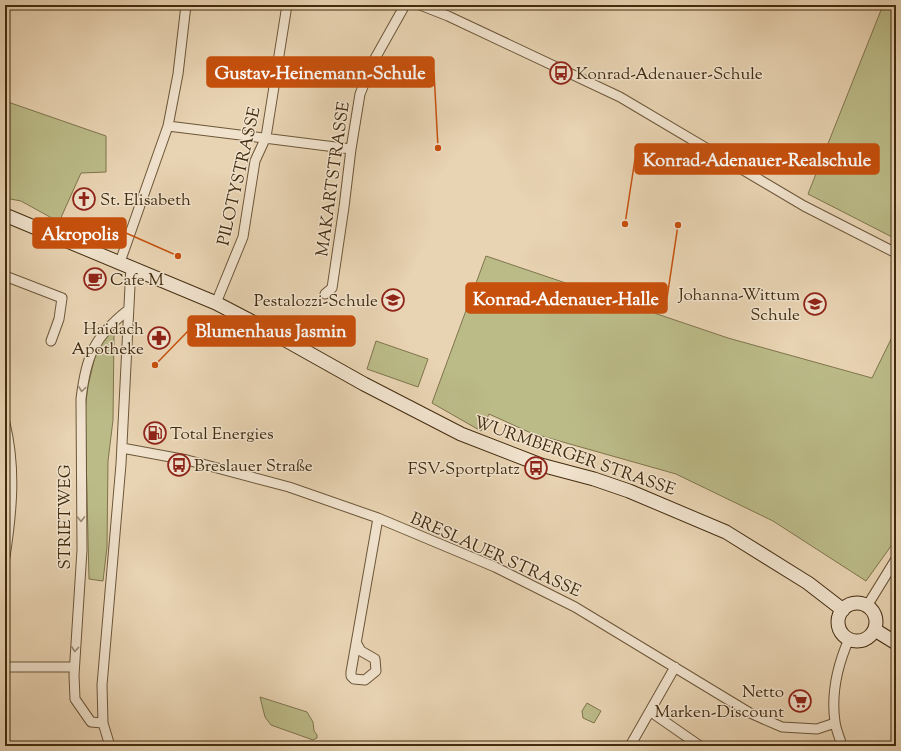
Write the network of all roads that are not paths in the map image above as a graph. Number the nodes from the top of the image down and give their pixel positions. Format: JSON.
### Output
{"nodes":[{"id":1,"x":186,"y":5,"type":"edge"},
{"id":2,"x":287,"y":5,"type":"edge"},
{"id":3,"x":405,"y":5,"type":"edge"},
{"id":4,"x":420,"y":5,"type":"edge"},
{"id":5,"x":168,"y":126,"type":"junction"},
{"id":6,"x":266,"y":137,"type":"junction"},
{"id":7,"x":351,"y":149,"type":"junction"},
{"id":8,"x":5,"y":215,"type":"edge"},
{"id":9,"x":896,"y":252,"type":"edge"},
{"id":10,"x":125,"y":264,"type":"junction"},
{"id":11,"x":5,"y":276,"type":"edge"},
{"id":12,"x":325,"y":294,"type":"dead end"},
{"id":13,"x":216,"y":303,"type":"junction"},
{"id":14,"x":128,"y":310,"type":"junction"},
{"id":15,"x":51,"y":341,"type":"dead end"},
{"id":16,"x":5,"y":423,"type":"edge"},
{"id":17,"x":122,"y":448,"type":"junction"},
{"id":18,"x":378,"y":518,"type":"junction"},
{"id":19,"x":5,"y":557,"type":"edge"},
{"id":20,"x":896,"y":560,"type":"edge"},
{"id":21,"x":867,"y":606,"type":"junction"},
{"id":22,"x":843,"y":610,"type":"junction"},
{"id":23,"x":875,"y":630,"type":"junction"},
{"id":24,"x":849,"y":639,"type":"junction"},
{"id":25,"x":896,"y":643,"type":"edge"},
{"id":26,"x":357,"y":644,"type":"dead end"},
{"id":27,"x":5,"y":667,"type":"edge"},
{"id":28,"x":74,"y":667,"type":"junction"},
{"id":29,"x":675,"y":667,"type":"junction"},
{"id":30,"x":651,"y":712,"type":"junction"},
{"id":31,"x":103,"y":723,"type":"junction"},
{"id":32,"x":835,"y":723,"type":"junction"},
{"id":33,"x":110,"y":746,"type":"edge"},
{"id":34,"x":630,"y":746,"type":"edge"},
{"id":35,"x":700,"y":746,"type":"edge"},
{"id":36,"x":842,"y":746,"type":"edge"}],
"edges":[{"from":1,"to":5,"type":"street"},
{"from":2,"to":6,"type":"street","name":"PILOTYSTRASSE"},
{"from":3,"to":7,"type":"street","name":"MAKARTSTRASSE"},
{"from":4,"to":9,"type":"street"},
{"from":5,"to":6,"type":"street"},
{"from":5,"to":10,"type":"street"},
{"from":6,"to":7,"type":"street"},
{"from":6,"to":13,"type":"street","name":"PILOTYSTRASSE"},
{"from":7,"to":12,"type":"street","name":"MAKARTSTRASSE"},
{"from":8,"to":10,"type":"main road","name":"WURMBERGER STRASSE"},
{"from":10,"to":13,"type":"main road","name":"WURMBERGER STRASSE"},
{"from":10,"to":14,"type":"street"},
{"from":11,"to":15,"type":"street"},
{"from":13,"to":22,"type":"main road","name":"WURMBERGER STRASSE"},
{"from":14,"to":17,"type":"street"},
{"from":14,"to":28,"type":"street","name":"STRIETWEG","one_way":true},
{"from":16,"to":19,"type":"street"},
{"from":17,"to":18,"type":"street","name":"BRESLAUER STRASSE"},
{"from":17,"to":31,"type":"street"},
{"from":18,"to":26,"type":"street"},
{"from":18,"to":29,"type":"street","name":"BRESLAUER STRASSE"},
{"from":20,"to":21,"type":"street"},
{"from":21,"to":22,"type":"main road"},
{"from":21,"to":23,"type":"main road"},
{"from":22,"to":24,"type":"main road"},
{"from":23,"to":24,"type":"main road"},
{"from":23,"to":25,"type":"main road"},
{"from":24,"to":32,"type":"street"},
{"from":27,"to":28,"type":"street"},
{"from":28,"to":31,"type":"street","name":"STRIETWEG"},
{"from":29,"to":30,"type":"street"},
{"from":29,"to":32,"type":"street","name":"BRESLAUER STRASSE"},
{"from":30,"to":34,"type":"street"},
{"from":30,"to":35,"type":"street"},
{"from":31,"to":33,"type":"street"},
{"from":32,"to":36,"type":"street"}]}
